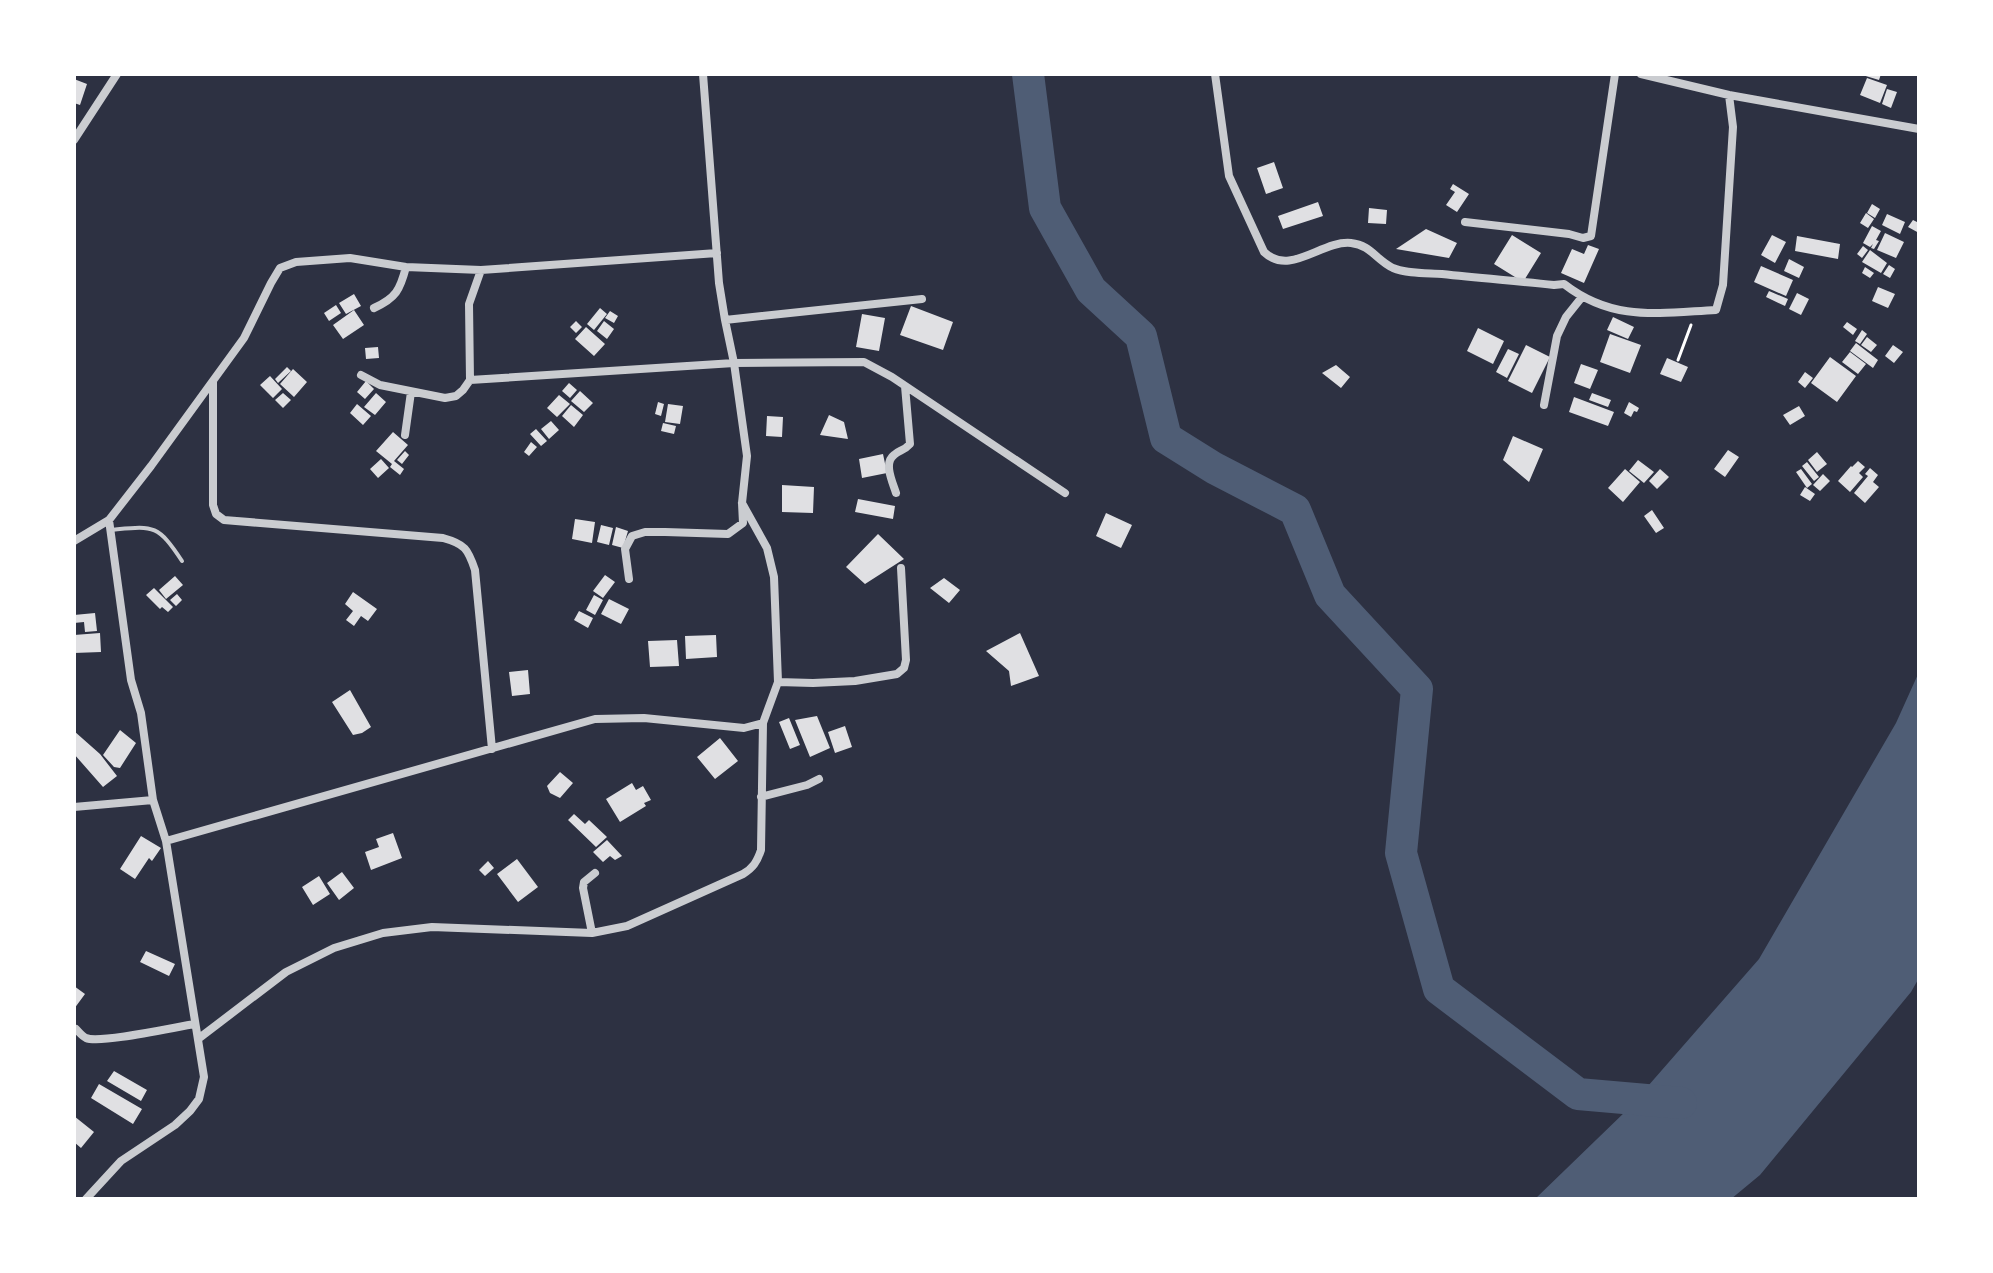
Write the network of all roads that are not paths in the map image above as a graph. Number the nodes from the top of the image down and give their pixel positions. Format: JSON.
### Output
{"nodes":[{"id":1,"x":117,"y":74,"type":"edge"},
{"id":2,"x":703,"y":74,"type":"edge"},
{"id":3,"x":1215,"y":74,"type":"edge"},
{"id":4,"x":1615,"y":74,"type":"edge"},
{"id":5,"x":1641,"y":74,"type":"edge"},
{"id":6,"x":1729,"y":95,"type":"junction"},
{"id":7,"x":1919,"y":129,"type":"edge"},
{"id":8,"x":74,"y":140,"type":"edge"},
{"id":9,"x":1465,"y":222,"type":"dead end"},
{"id":10,"x":717,"y":253,"type":"junction"},
{"id":11,"x":406,"y":267,"type":"junction"},
{"id":12,"x":481,"y":270,"type":"junction"},
{"id":13,"x":1582,"y":297,"type":"junction"},
{"id":14,"x":922,"y":299,"type":"dead end"},
{"id":15,"x":374,"y":308,"type":"dead end"},
{"id":16,"x":725,"y":320,"type":"junction"},
{"id":17,"x":734,"y":363,"type":"junction"},
{"id":18,"x":361,"y":375,"type":"dead end"},
{"id":19,"x":470,"y":380,"type":"junction"},
{"id":20,"x":213,"y":381,"type":"junction"},
{"id":21,"x":905,"y":386,"type":"junction"},
{"id":22,"x":411,"y":392,"type":"junction"},
{"id":23,"x":1544,"y":405,"type":"dead end"},
{"id":24,"x":405,"y":435,"type":"dead end"},
{"id":25,"x":896,"y":493,"type":"dead end"},
{"id":26,"x":1065,"y":493,"type":"dead end"},
{"id":27,"x":742,"y":503,"type":"junction"},
{"id":28,"x":110,"y":525,"type":"junction"},
{"id":29,"x":74,"y":541,"type":"edge"},
{"id":30,"x":182,"y":561,"type":"dead end"},
{"id":31,"x":901,"y":568,"type":"dead end"},
{"id":32,"x":629,"y":579,"type":"dead end"},
{"id":33,"x":778,"y":682,"type":"junction"},
{"id":34,"x":763,"y":723,"type":"junction"},
{"id":35,"x":492,"y":749,"type":"junction"},
{"id":36,"x":819,"y":779,"type":"dead end"},
{"id":37,"x":761,"y":797,"type":"junction"},
{"id":38,"x":153,"y":800,"type":"junction"},
{"id":39,"x":74,"y":807,"type":"edge"},
{"id":40,"x":166,"y":841,"type":"junction"},
{"id":41,"x":595,"y":873,"type":"dead end"},
{"id":42,"x":592,"y":933,"type":"junction"},
{"id":43,"x":195,"y":1024,"type":"junction"},
{"id":44,"x":76,"y":1029,"type":"edge"},
{"id":45,"x":198,"y":1039,"type":"junction"},
{"id":46,"x":86,"y":1199,"type":"edge"}],
"edges":[{"from":1,"to":8,"type":"street"},
{"from":2,"to":10,"type":"street"},
{"from":3,"to":13,"type":"street"},
{"from":4,"to":9,"type":"street"},
{"from":5,"to":6,"type":"street"},
{"from":6,"to":7,"type":"street"},
{"from":6,"to":13,"type":"street"},
{"from":10,"to":12,"type":"street"},
{"from":10,"to":16,"type":"street"},
{"from":11,"to":12,"type":"street"},
{"from":11,"to":15,"type":"street"},
{"from":11,"to":20,"type":"street"},
{"from":12,"to":19,"type":"street"},
{"from":13,"to":23,"type":"street"},
{"from":14,"to":16,"type":"street"},
{"from":16,"to":17,"type":"street"},
{"from":17,"to":19,"type":"street"},
{"from":17,"to":21,"type":"street"},
{"from":17,"to":27,"type":"street"},
{"from":18,"to":22,"type":"street"},
{"from":19,"to":22,"type":"street"},
{"from":20,"to":28,"type":"street"},
{"from":20,"to":35,"type":"street"},
{"from":21,"to":25,"type":"street"},
{"from":21,"to":26,"type":"street"},
{"from":22,"to":24,"type":"street"},
{"from":27,"to":32,"type":"street"},
{"from":27,"to":33,"type":"street"},
{"from":28,"to":29,"type":"street"},
{"from":28,"to":30,"type":"lane"},
{"from":28,"to":38,"type":"street"},
{"from":31,"to":33,"type":"street"},
{"from":33,"to":34,"type":"street"},
{"from":34,"to":35,"type":"street"},
{"from":34,"to":37,"type":"street"},
{"from":35,"to":40,"type":"street"},
{"from":36,"to":37,"type":"street"},
{"from":37,"to":42,"type":"street"},
{"from":38,"to":39,"type":"street"},
{"from":38,"to":40,"type":"street"},
{"from":40,"to":43,"type":"street"},
{"from":41,"to":42,"type":"street"},
{"from":42,"to":45,"type":"street"},
{"from":43,"to":44,"type":"street"},
{"from":43,"to":45,"type":"street"},
{"from":45,"to":46,"type":"street"}]}
